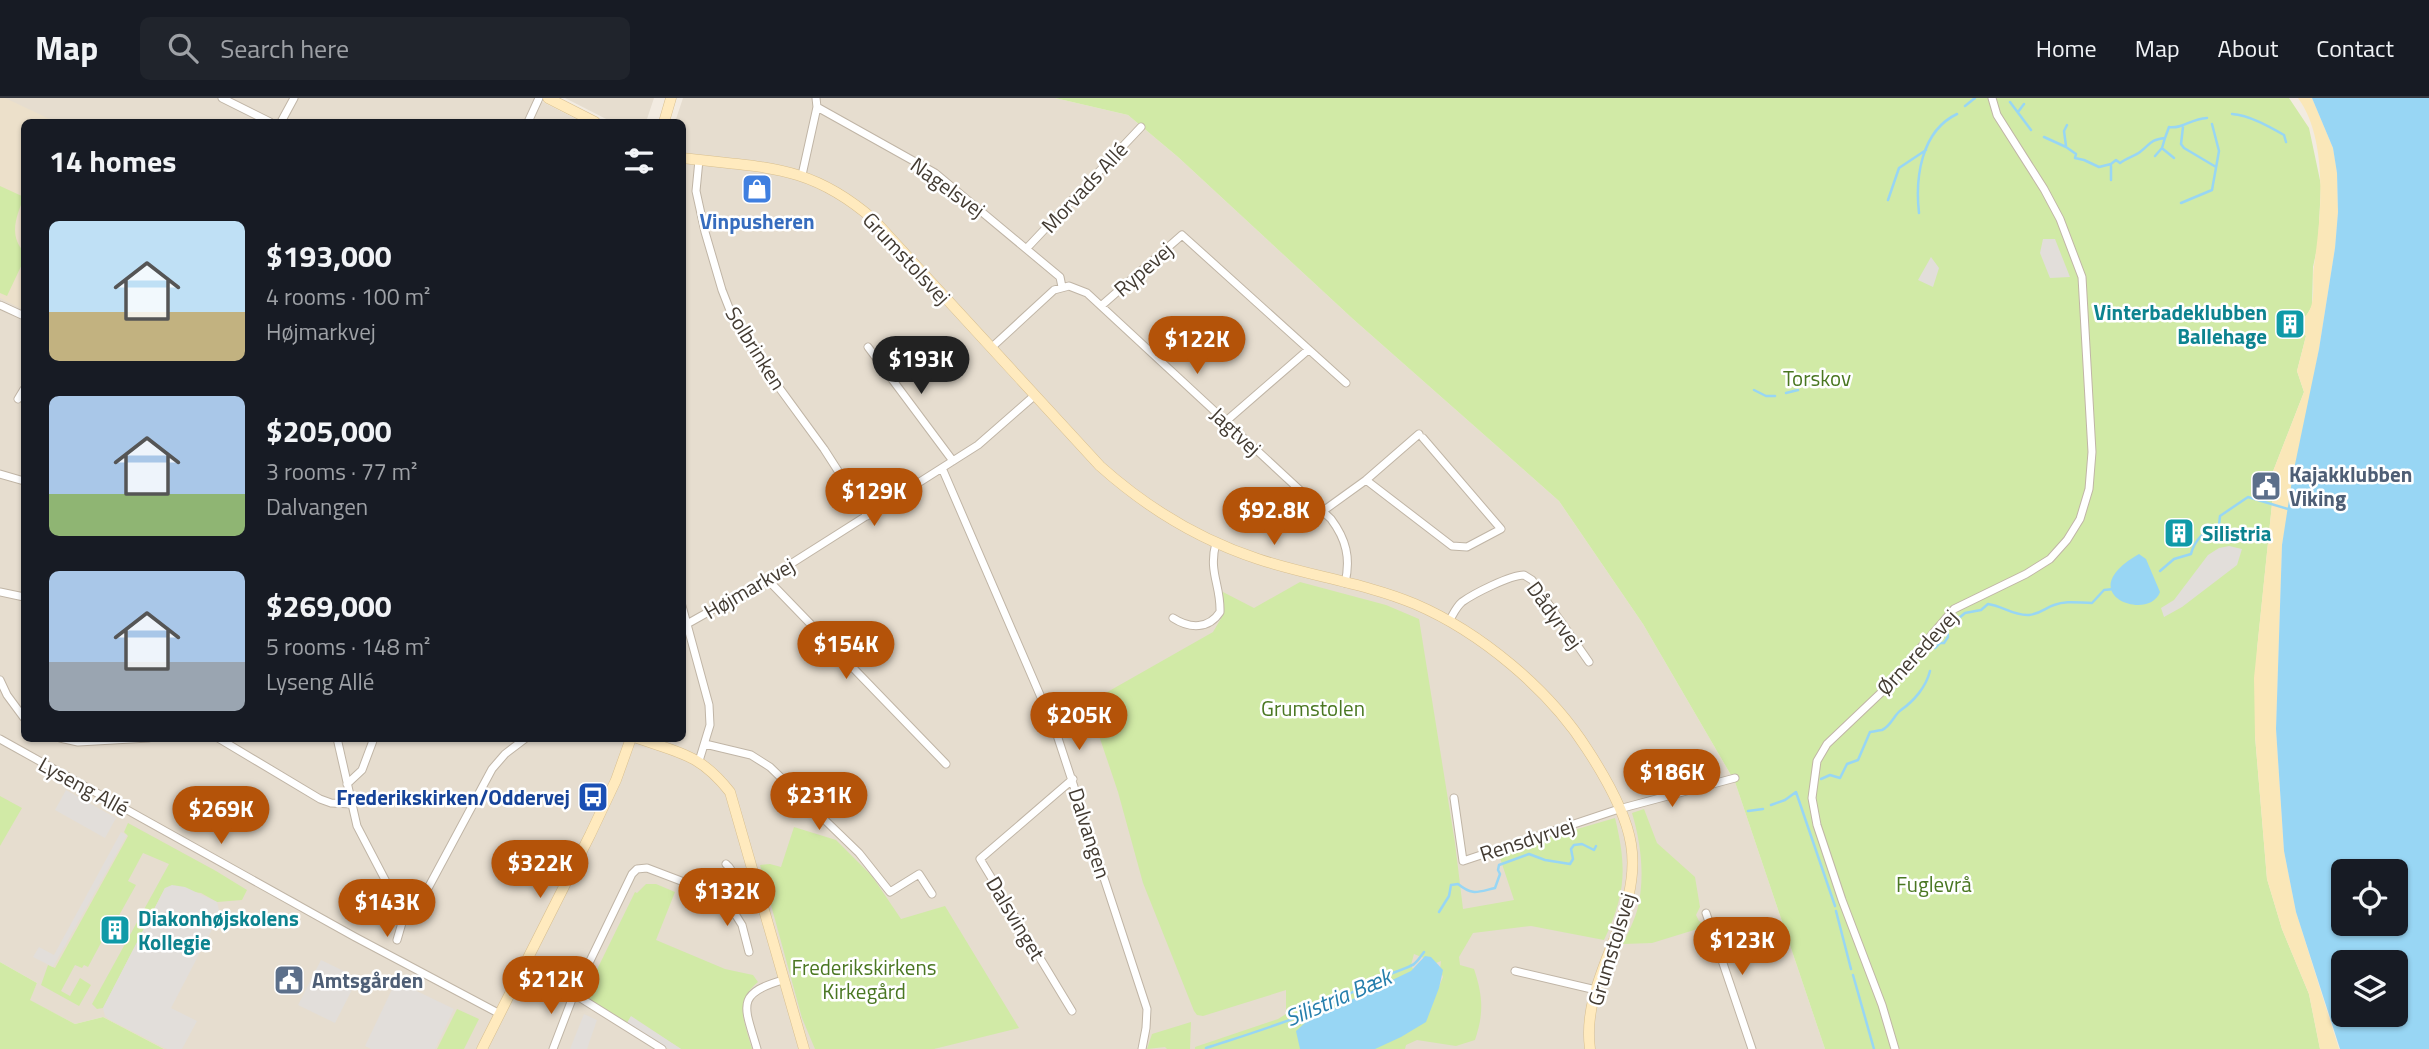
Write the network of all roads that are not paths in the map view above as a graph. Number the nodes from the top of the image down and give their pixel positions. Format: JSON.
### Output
{"nodes":[{"id":1,"x":222,"y":98,"type":"edge"},
{"id":2,"x":294,"y":98,"type":"edge"},
{"id":3,"x":539,"y":98,"type":"edge"},
{"id":4,"x":548,"y":98,"type":"edge"},
{"id":5,"x":671,"y":98,"type":"edge"},
{"id":6,"x":816,"y":98,"type":"edge"},
{"id":7,"x":1992,"y":98,"type":"edge"},
{"id":8,"x":817,"y":107,"type":"junction"},
{"id":9,"x":264,"y":119,"type":"edge"},
{"id":10,"x":284,"y":119,"type":"edge"},
{"id":11,"x":529,"y":119,"type":"edge"},
{"id":12,"x":589,"y":119,"type":"edge"},
{"id":13,"x":665,"y":119,"type":"edge"},
{"id":14,"x":1141,"y":127,"type":"dead end"},
{"id":15,"x":686,"y":158,"type":"edge"},
{"id":16,"x":699,"y":160,"type":"junction"},
{"id":17,"x":803,"y":175,"type":"junction"},
{"id":18,"x":1027,"y":248,"type":"junction"},
{"id":19,"x":1062,"y":287,"type":"junction"},
{"id":20,"x":0,"y":305,"type":"edge"},
{"id":21,"x":1101,"y":306,"type":"junction"},
{"id":22,"x":21,"y":315,"type":"edge"},
{"id":23,"x":868,"y":348,"type":"dead end"},
{"id":24,"x":991,"y":348,"type":"junction"},
{"id":25,"x":1308,"y":350,"type":"junction"},
{"id":26,"x":1346,"y":383,"type":"dead end"},
{"id":27,"x":21,"y":394,"type":"edge"},
{"id":28,"x":1034,"y":396,"type":"junction"},
{"id":29,"x":18,"y":399,"type":"dead end"},
{"id":30,"x":1225,"y":422,"type":"junction"},
{"id":31,"x":953,"y":461,"type":"junction"},
{"id":32,"x":942,"y":468,"type":"junction"},
{"id":33,"x":0,"y":474,"type":"edge"},
{"id":34,"x":21,"y":480,"type":"edge"},
{"id":35,"x":1366,"y":480,"type":"junction"},
{"id":36,"x":1323,"y":511,"type":"junction"},
{"id":37,"x":867,"y":516,"type":"junction"},
{"id":38,"x":1216,"y":543,"type":"junction"},
{"id":39,"x":766,"y":579,"type":"junction"},
{"id":40,"x":1345,"y":583,"type":"junction"},
{"id":41,"x":0,"y":592,"type":"edge"},
{"id":42,"x":21,"y":596,"type":"edge"},
{"id":43,"x":1173,"y":618,"type":"dead end"},
{"id":44,"x":686,"y":620,"type":"edge"},
{"id":45,"x":1449,"y":621,"type":"junction"},
{"id":46,"x":687,"y":624,"type":"junction"},
{"id":47,"x":1589,"y":662,"type":"dead end"},
{"id":48,"x":0,"y":680,"type":"edge"},
{"id":49,"x":21,"y":714,"type":"edge"},
{"id":50,"x":0,"y":739,"type":"edge"},
{"id":51,"x":225,"y":742,"type":"edge"},
{"id":52,"x":338,"y":742,"type":"edge"},
{"id":53,"x":372,"y":742,"type":"edge"},
{"id":54,"x":521,"y":742,"type":"edge"},
{"id":55,"x":629,"y":742,"type":"edge"},
{"id":56,"x":648,"y":742,"type":"edge"},
{"id":57,"x":705,"y":744,"type":"junction"},
{"id":58,"x":699,"y":761,"type":"junction"},
{"id":59,"x":946,"y":764,"type":"dead end"},
{"id":60,"x":1735,"y":778,"type":"dead end"},
{"id":61,"x":1073,"y":779,"type":"junction"},
{"id":62,"x":347,"y":784,"type":"junction"},
{"id":63,"x":1454,"y":798,"type":"dead end"},
{"id":64,"x":352,"y":804,"type":"junction"},
{"id":65,"x":1619,"y":809,"type":"junction"},
{"id":66,"x":726,"y":864,"type":"dead end"},
{"id":67,"x":932,"y":894,"type":"dead end"},
{"id":68,"x":727,"y":898,"type":"junction"},
{"id":69,"x":761,"y":898,"type":"junction"},
{"id":70,"x":1706,"y":913,"type":"dead end"},
{"id":71,"x":404,"y":916,"type":"junction"},
{"id":72,"x":397,"y":940,"type":"dead end"},
{"id":73,"x":749,"y":952,"type":"dead end"},
{"id":74,"x":1515,"y":971,"type":"dead end"},
{"id":75,"x":783,"y":980,"type":"junction"},
{"id":76,"x":1596,"y":990,"type":"junction"},
{"id":77,"x":574,"y":994,"type":"junction"},
{"id":78,"x":1072,"y":1011,"type":"dead end"},
{"id":79,"x":500,"y":1014,"type":"junction"},
{"id":80,"x":482,"y":1049,"type":"edge"},
{"id":81,"x":553,"y":1049,"type":"edge"},
{"id":82,"x":662,"y":1049,"type":"edge"},
{"id":83,"x":757,"y":1049,"type":"edge"},
{"id":84,"x":804,"y":1049,"type":"edge"},
{"id":85,"x":1142,"y":1049,"type":"edge"},
{"id":86,"x":1590,"y":1049,"type":"edge"},
{"id":87,"x":1752,"y":1049,"type":"edge"},
{"id":88,"x":1895,"y":1049,"type":"edge"}],
"edges":[{"from":1,"to":9,"type":"street"},
{"from":2,"to":10,"type":"street"},
{"from":3,"to":11,"type":"street"},
{"from":4,"to":12,"type":"street"},
{"from":5,"to":13,"type":"street"},
{"from":6,"to":8,"type":"street"},
{"from":7,"to":88,"type":"street","name":"Ørneredevej"},
{"from":8,"to":17,"type":"street"},
{"from":8,"to":18,"type":"street","name":"Nagelsvej"},
{"from":14,"to":18,"type":"street","name":"Morvads Allé"},
{"from":15,"to":16,"type":"street","name":"Grumstolsvej"},
{"from":16,"to":17,"type":"street","name":"Grumstolsvej"},
{"from":16,"to":37,"type":"street","name":"Solbrinken"},
{"from":17,"to":24,"type":"street","name":"Grumstolsvej"},
{"from":18,"to":19,"type":"street","name":"Nagelsvej"},
{"from":19,"to":21,"type":"street","name":"Jagtvej"},
{"from":19,"to":24,"type":"street"},
{"from":20,"to":22,"type":"street"},
{"from":21,"to":25,"type":"street","name":"Rypevej"},
{"from":21,"to":30,"type":"street","name":"Jagtvej"},
{"from":23,"to":31,"type":"street"},
{"from":24,"to":28,"type":"street","name":"Grumstolsvej"},
{"from":25,"to":26,"type":"street","name":"Rypevej"},
{"from":25,"to":30,"type":"street"},
{"from":27,"to":29,"type":"street"},
{"from":28,"to":31,"type":"street","name":"Højmarkvej"},
{"from":28,"to":38,"type":"street","name":"Grumstolsvej"},
{"from":30,"to":36,"type":"street","name":"Jagtvej"},
{"from":31,"to":32,"type":"street","name":"Højmarkvej"},
{"from":32,"to":37,"type":"street","name":"Højmarkvej"},
{"from":32,"to":61,"type":"street","name":"Dalvangen"},
{"from":33,"to":34,"type":"street"},
{"from":35,"to":35,"type":"street"},
{"from":35,"to":36,"type":"street"},
{"from":36,"to":40,"type":"street","name":"Jagtvej"},
{"from":37,"to":39,"type":"street","name":"Højmarkvej"},
{"from":38,"to":40,"type":"street","name":"Grumstolsvej"},
{"from":38,"to":43,"type":"street"},
{"from":39,"to":46,"type":"street","name":"Højmarkvej"},
{"from":39,"to":59,"type":"street"},
{"from":40,"to":45,"type":"street","name":"Grumstolsvej"},
{"from":41,"to":42,"type":"street"},
{"from":44,"to":46,"type":"street","name":"Højmarkvej"},
{"from":45,"to":47,"type":"street","name":"Dådyrvej"},
{"from":45,"to":65,"type":"street","name":"Grumstolsvej"},
{"from":46,"to":57,"type":"street","name":"Højmarkvej"},
{"from":48,"to":49,"type":"street"},
{"from":50,"to":79,"type":"street","name":"Lyseng Allé"},
{"from":51,"to":64,"type":"street"},
{"from":52,"to":62,"type":"street"},
{"from":53,"to":62,"type":"street"},
{"from":54,"to":71,"type":"street"},
{"from":55,"to":79,"type":"street"},
{"from":56,"to":58,"type":"street"},
{"from":57,"to":58,"type":"street","name":"Højmarkvej"},
{"from":57,"to":67,"type":"street"},
{"from":58,"to":69,"type":"street"},
{"from":60,"to":65,"type":"street","name":"Rensdyrvej"},
{"from":61,"to":78,"type":"street","name":"Dalsvinget"},
{"from":61,"to":85,"type":"street","name":"Dalvangen"},
{"from":62,"to":64,"type":"street"},
{"from":63,"to":65,"type":"street","name":"Rensdyrvej"},
{"from":64,"to":71,"type":"street"},
{"from":65,"to":76,"type":"street","name":"Grumstolsvej"},
{"from":66,"to":68,"type":"street"},
{"from":68,"to":69,"type":"street"},
{"from":68,"to":73,"type":"street"},
{"from":68,"to":77,"type":"street"},
{"from":69,"to":75,"type":"street"},
{"from":70,"to":87,"type":"street"},
{"from":71,"to":72,"type":"street"},
{"from":74,"to":76,"type":"street"},
{"from":75,"to":83,"type":"street"},
{"from":75,"to":84,"type":"street"},
{"from":76,"to":86,"type":"street","name":"Grumstolsvej"},
{"from":77,"to":81,"type":"street"},
{"from":77,"to":82,"type":"street"},
{"from":79,"to":80,"type":"street"}]}
